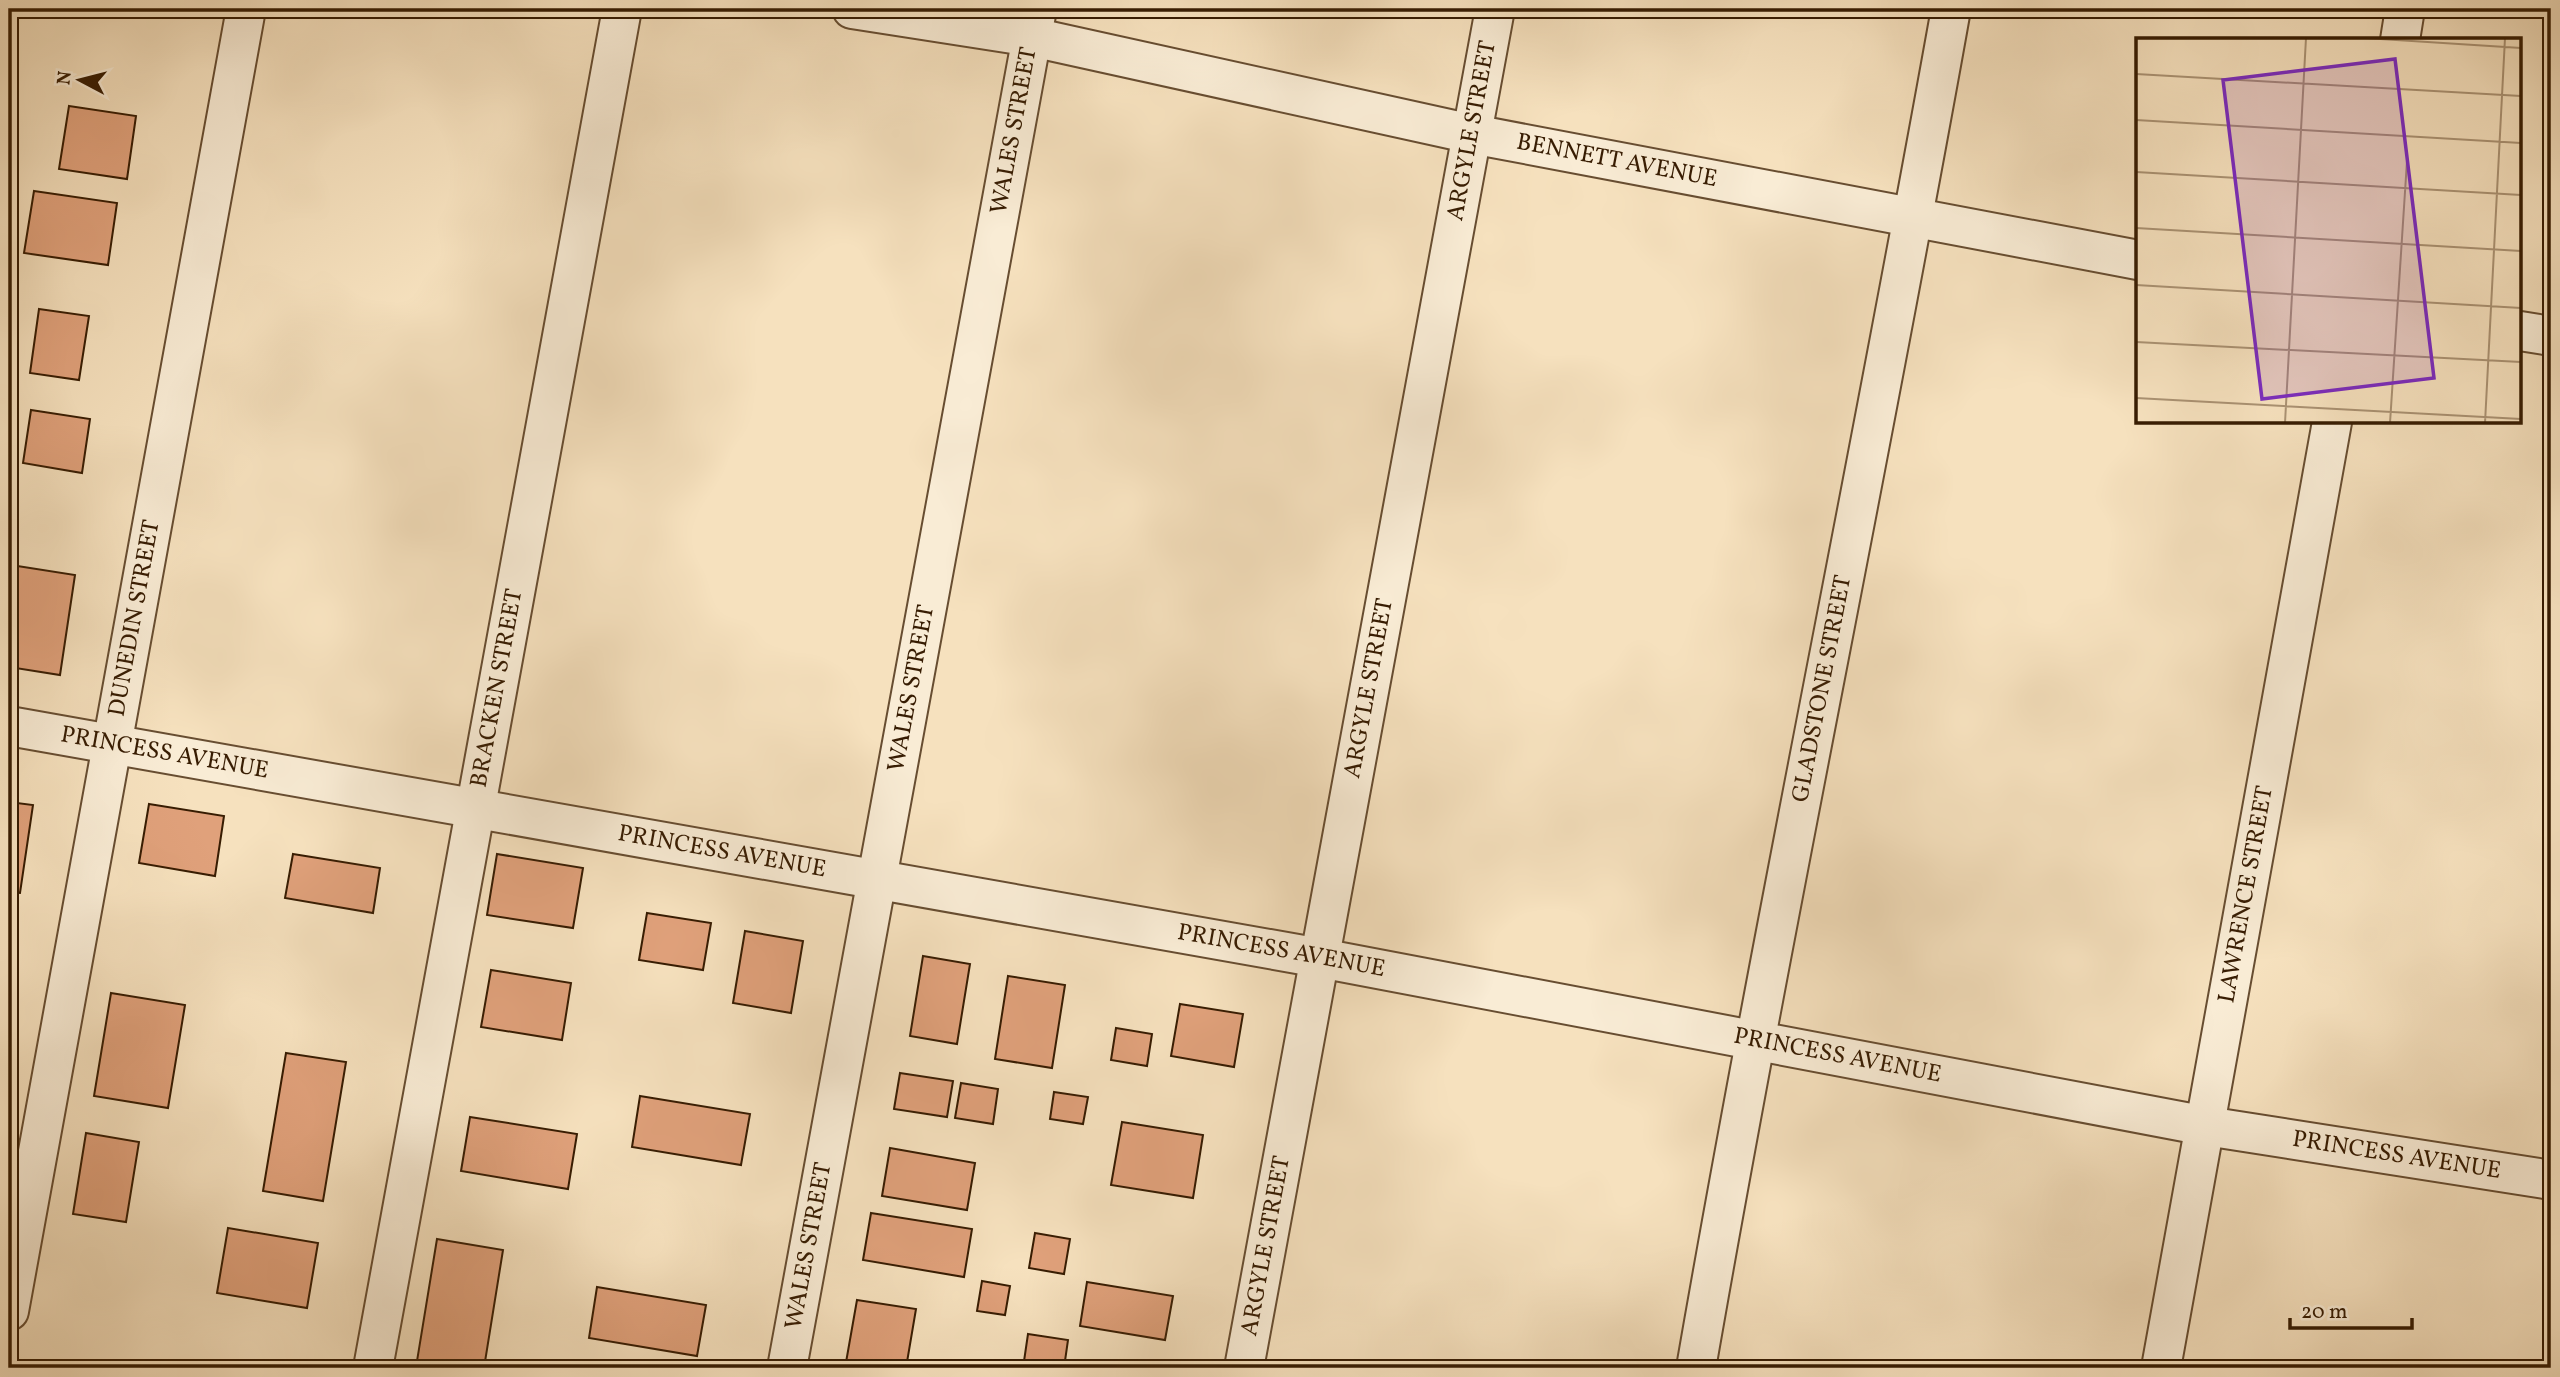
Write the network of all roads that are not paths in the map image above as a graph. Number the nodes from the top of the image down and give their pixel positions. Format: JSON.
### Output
{"nodes":[{"id":1,"x":246,"y":9,"type":"edge"},
{"id":2,"x":622,"y":9,"type":"edge"},
{"id":3,"x":852,"y":9,"type":"edge"},
{"id":4,"x":1495,"y":9,"type":"edge"},
{"id":5,"x":1951,"y":9,"type":"edge"},
{"id":6,"x":2405,"y":9,"type":"edge"},
{"id":7,"x":1035,"y":23,"type":"edge"},
{"id":8,"x":2400,"y":38,"type":"edge"},
{"id":9,"x":1472,"y":135,"type":"junction"},
{"id":10,"x":1914,"y":216,"type":"junction"},
{"id":11,"x":2136,"y":260,"type":"edge"},
{"id":12,"x":2522,"y":331,"type":"edge"},
{"id":13,"x":2551,"y":336,"type":"edge"},
{"id":14,"x":2332,"y":424,"type":"edge"},
{"id":15,"x":9,"y":726,"type":"edge"},
{"id":16,"x":112,"y":744,"type":"junction"},
{"id":17,"x":476,"y":808,"type":"junction"},
{"id":18,"x":876,"y":880,"type":"junction"},
{"id":19,"x":1320,"y":958,"type":"junction"},
{"id":20,"x":1753,"y":1039,"type":"junction"},
{"id":21,"x":2206,"y":1126,"type":"junction"},
{"id":22,"x":2551,"y":1180,"type":"edge"},
{"id":23,"x":9,"y":1311,"type":"edge"},
{"id":24,"x":373,"y":1368,"type":"edge"},
{"id":25,"x":787,"y":1368,"type":"edge"},
{"id":26,"x":1244,"y":1368,"type":"edge"},
{"id":27,"x":1696,"y":1368,"type":"edge"},
{"id":28,"x":2161,"y":1368,"type":"edge"}],
"edges":[{"from":1,"to":16,"type":"street","name":"DUNEDIN STREET"},
{"from":2,"to":17,"type":"street","name":"BRACKEN STREET"},
{"from":3,"to":7,"type":"street","name":"BENNETT AVENUE"},
{"from":4,"to":9,"type":"street","name":"ARGYLE STREET"},
{"from":5,"to":10,"type":"street","name":"GLADSTONE STREET"},
{"from":6,"to":8,"type":"street"},
{"from":7,"to":9,"type":"street","name":"BENNETT AVENUE"},
{"from":7,"to":18,"type":"street","name":"WALES STREET"},
{"from":9,"to":10,"type":"street","name":"BENNETT AVENUE"},
{"from":9,"to":19,"type":"street","name":"ARGYLE STREET"},
{"from":10,"to":11,"type":"street","name":"BENNETT AVENUE"},
{"from":10,"to":20,"type":"street","name":"GLADSTONE STREET"},
{"from":12,"to":13,"type":"street"},
{"from":14,"to":21,"type":"street","name":"LAWRENCE STREET"},
{"from":15,"to":16,"type":"street","name":"PRINCESS AVENUE"},
{"from":16,"to":17,"type":"street","name":"PRINCESS AVENUE"},
{"from":16,"to":23,"type":"street","name":"DUNEDIN STREET"},
{"from":17,"to":18,"type":"street","name":"PRINCESS AVENUE"},
{"from":17,"to":24,"type":"street","name":"BRACKEN STREET"},
{"from":18,"to":19,"type":"street","name":"PRINCESS AVENUE"},
{"from":18,"to":25,"type":"street","name":"WALES STREET"},
{"from":19,"to":20,"type":"street","name":"PRINCESS AVENUE"},
{"from":19,"to":26,"type":"street","name":"ARGYLE STREET"},
{"from":20,"to":21,"type":"street","name":"PRINCESS AVENUE"},
{"from":20,"to":27,"type":"street","name":"GLADSTONE STREET"},
{"from":21,"to":22,"type":"street","name":"PRINCESS AVENUE"},
{"from":21,"to":28,"type":"street","name":"LAWRENCE STREET"}]}
